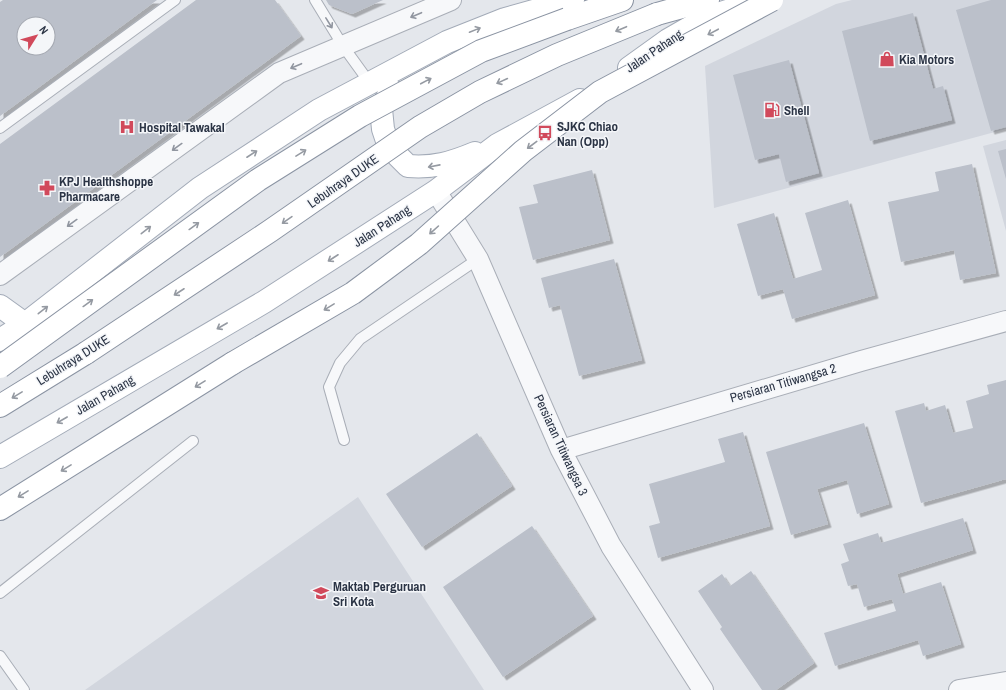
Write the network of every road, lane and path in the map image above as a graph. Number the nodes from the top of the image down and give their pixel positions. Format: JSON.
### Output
{"nodes":[{"id":1,"x":176,"y":0,"type":"edge"},
{"id":2,"x":315,"y":0,"type":"edge"},
{"id":3,"x":452,"y":0,"type":"edge"},
{"id":4,"x":573,"y":0,"type":"edge"},
{"id":5,"x":622,"y":0,"type":"edge"},
{"id":6,"x":708,"y":0,"type":"edge"},
{"id":7,"x":764,"y":0,"type":"edge"},
{"id":8,"x":772,"y":0,"type":"edge"},
{"id":9,"x":447,"y":42,"type":"junction"},
{"id":10,"x":343,"y":46,"type":"junction"},
{"id":11,"x":369,"y":82,"type":"junction"},
{"id":12,"x":0,"y":128,"type":"edge"},
{"id":13,"x":497,"y":145,"type":"junction"},
{"id":14,"x":436,"y":191,"type":"junction"},
{"id":15,"x":478,"y":259,"type":"junction"},
{"id":16,"x":0,"y":275,"type":"edge"},
{"id":17,"x":0,"y":306,"type":"edge"},
{"id":18,"x":1006,"y":322,"type":"edge"},
{"id":19,"x":25,"y":324,"type":"junction"},
{"id":20,"x":0,"y":340,"type":"edge"},
{"id":21,"x":0,"y":366,"type":"edge"},
{"id":22,"x":0,"y":406,"type":"edge"},
{"id":23,"x":344,"y":440,"type":"dead end"},
{"id":24,"x":193,"y":441,"type":"dead end"},
{"id":25,"x":561,"y":450,"type":"junction"},
{"id":26,"x":0,"y":457,"type":"edge"},
{"id":27,"x":0,"y":509,"type":"edge"},
{"id":28,"x":0,"y":592,"type":"edge"},
{"id":29,"x":0,"y":656,"type":"edge"},
{"id":30,"x":1006,"y":682,"type":"edge"},
{"id":31,"x":24,"y":690,"type":"edge"},
{"id":32,"x":703,"y":690,"type":"edge"},
{"id":33,"x":959,"y":690,"type":"edge"}],
"edges":[{"from":1,"to":12,"type":"lane"},
{"from":2,"to":10,"type":"lane","one_way":true},
{"from":3,"to":10,"type":"street","one_way":true},
{"from":9,"to":4,"type":"main road","one_way":true},
{"from":21,"to":5,"type":"main road","one_way":true,"bridge":true},
{"from":6,"to":22,"type":"main road","name":"Lebuhraya DUKE","one_way":true,"bridge":true},
{"from":7,"to":13,"type":"main road","name":"Jalan Pahang"},
{"from":8,"to":27,"type":"main road","one_way":true,"bridge":true},
{"from":9,"to":11,"type":"main road"},
{"from":13,"to":9,"type":"main road","one_way":true},
{"from":10,"to":11,"type":"lane"},
{"from":10,"to":16,"type":"street","one_way":true},
{"from":19,"to":11,"type":"main road","one_way":true},
{"from":13,"to":14,"type":"main road","name":"Jalan Pahang"},
{"from":14,"to":15,"type":"street","name":"Persiaran Titiwangsa 3"},
{"from":14,"to":26,"type":"main road","name":"Jalan Pahang","one_way":true},
{"from":15,"to":23,"type":"lane"},
{"from":15,"to":25,"type":"street","name":"Persiaran Titiwangsa 3"},
{"from":17,"to":19,"type":"main road"},
{"from":18,"to":25,"type":"street","name":"Persiaran Titiwangsa 2"},
{"from":19,"to":20,"type":"main road"},
{"from":24,"to":28,"type":"lane"},
{"from":25,"to":32,"type":"street","name":"Persiaran Titiwangsa 3"},
{"from":29,"to":31,"type":"lane"},
{"from":30,"to":33,"type":"street"}]}
